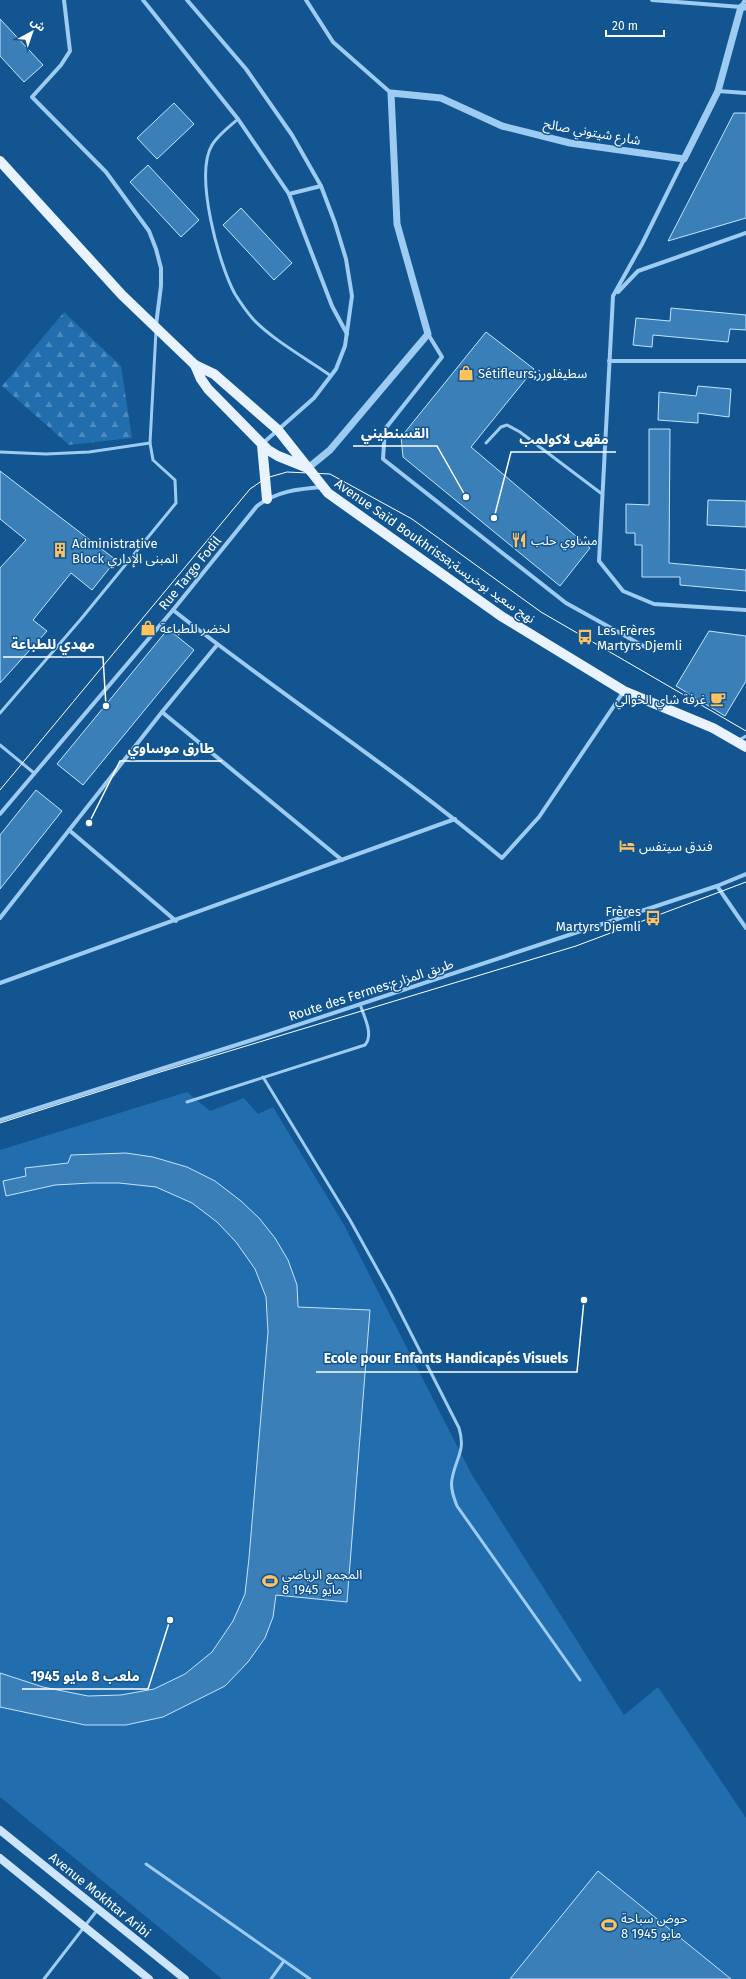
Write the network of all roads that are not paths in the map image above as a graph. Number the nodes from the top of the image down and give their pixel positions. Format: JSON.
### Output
{"nodes":[{"id":1,"x":64,"y":0,"type":"edge"},
{"id":2,"x":143,"y":0,"type":"edge"},
{"id":3,"x":186,"y":0,"type":"edge"},
{"id":4,"x":306,"y":0,"type":"edge"},
{"id":5,"x":652,"y":0,"type":"edge"},
{"id":6,"x":744,"y":5,"type":"edge"},
{"id":7,"x":718,"y":91,"type":"junction"},
{"id":8,"x":391,"y":93,"type":"junction"},
{"id":9,"x":746,"y":93,"type":"edge"},
{"id":10,"x":238,"y":119,"type":"junction"},
{"id":11,"x":684,"y":159,"type":"junction"},
{"id":12,"x":0,"y":161,"type":"edge"},
{"id":13,"x":321,"y":186,"type":"junction"},
{"id":14,"x":289,"y":194,"type":"junction"},
{"id":15,"x":746,"y":233,"type":"edge"},
{"id":16,"x":613,"y":296,"type":"junction"},
{"id":17,"x":156,"y":327,"type":"junction"},
{"id":18,"x":347,"y":334,"type":"junction"},
{"id":19,"x":428,"y":334,"type":"junction"},
{"id":20,"x":609,"y":360,"type":"junction"},
{"id":21,"x":746,"y":361,"type":"edge"},
{"id":22,"x":195,"y":365,"type":"junction"},
{"id":23,"x":331,"y":376,"type":"junction"},
{"id":24,"x":278,"y":430,"type":"junction"},
{"id":25,"x":150,"y":443,"type":"junction"},
{"id":26,"x":486,"y":443,"type":"dead end"},
{"id":27,"x":262,"y":445,"type":"junction"},
{"id":28,"x":0,"y":452,"type":"edge"},
{"id":29,"x":308,"y":468,"type":"junction"},
{"id":30,"x":322,"y":487,"type":"junction"},
{"id":31,"x":602,"y":494,"type":"junction"},
{"id":32,"x":267,"y":499,"type":"junction"},
{"id":33,"x":173,"y":610,"type":"junction"},
{"id":34,"x":746,"y":610,"type":"edge"},
{"id":35,"x":217,"y":645,"type":"junction"},
{"id":36,"x":647,"y":648,"type":"dead end"},
{"id":37,"x":624,"y":691,"type":"junction"},
{"id":38,"x":0,"y":712,"type":"edge"},
{"id":39,"x":162,"y":712,"type":"junction"},
{"id":40,"x":746,"y":736,"type":"edge"},
{"id":41,"x":736,"y":741,"type":"junction"},
{"id":42,"x":0,"y":745,"type":"edge"},
{"id":43,"x":746,"y":747,"type":"edge"},
{"id":44,"x":34,"y":773,"type":"junction"},
{"id":45,"x":0,"y":814,"type":"edge"},
{"id":46,"x":455,"y":819,"type":"junction"},
{"id":47,"x":69,"y":830,"type":"junction"},
{"id":48,"x":342,"y":860,"type":"junction"},
{"id":49,"x":746,"y":874,"type":"edge"},
{"id":50,"x":717,"y":886,"type":"junction"},
{"id":51,"x":0,"y":918,"type":"edge"},
{"id":52,"x":176,"y":921,"type":"junction"},
{"id":53,"x":746,"y":928,"type":"edge"},
{"id":54,"x":0,"y":983,"type":"edge"},
{"id":55,"x":360,"y":1004,"type":"junction"},
{"id":56,"x":263,"y":1077,"type":"junction"},
{"id":57,"x":187,"y":1102,"type":"dead end"},
{"id":58,"x":0,"y":1120,"type":"edge"},
{"id":59,"x":580,"y":1680,"type":"dead end"},
{"id":60,"x":0,"y":1830,"type":"edge"},
{"id":61,"x":0,"y":1858,"type":"edge"},
{"id":62,"x":146,"y":1864,"type":"dead end"},
{"id":63,"x":98,"y":1909,"type":"junction"},
{"id":64,"x":85,"y":1926,"type":"junction"},
{"id":65,"x":284,"y":1961,"type":"junction"},
{"id":66,"x":44,"y":1979,"type":"edge"},
{"id":67,"x":149,"y":1979,"type":"edge"},
{"id":68,"x":185,"y":1979,"type":"edge"},
{"id":69,"x":271,"y":1979,"type":"edge"},
{"id":70,"x":310,"y":1979,"type":"edge"}],
"edges":[{"from":1,"to":17,"type":"street"},
{"from":2,"to":10,"type":"street"},
{"from":3,"to":13,"type":"street"},
{"from":4,"to":8,"type":"street"},
{"from":5,"to":6,"type":"street"},
{"from":6,"to":7,"type":"street"},
{"from":7,"to":9,"type":"street"},
{"from":7,"to":11,"type":"street"},
{"from":8,"to":11,"type":"street","name":"شارع شيتوني صالح"},
{"from":8,"to":19,"type":"street"},
{"from":10,"to":14,"type":"street"},
{"from":10,"to":23,"type":"lane"},
{"from":11,"to":16,"type":"street"},
{"from":12,"to":17,"type":"main road","name":"Avenue Saïd Boukhrissa;نهج سعيد بوخريسة"},
{"from":13,"to":14,"type":"street"},
{"from":13,"to":18,"type":"street"},
{"from":14,"to":18,"type":"street"},
{"from":15,"to":16,"type":"street"},
{"from":16,"to":20,"type":"street"},
{"from":17,"to":22,"type":"main road","name":"Avenue Saïd Boukhrissa;نهج سعيد بوخريسة"},
{"from":17,"to":25,"type":"lane"},
{"from":18,"to":23,"type":"street"},
{"from":19,"to":29,"type":"street"},
{"from":19,"to":36,"type":"street"},
{"from":20,"to":21,"type":"street"},
{"from":20,"to":31,"type":"street"},
{"from":22,"to":24,"type":"main road","name":"Avenue Saïd Boukhrissa;نهج سعيد بوخريسة"},
{"from":22,"to":27,"type":"main road","name":"Avenue Saïd Boukhrissa;نهج سعيد بوخريسة"},
{"from":23,"to":24,"type":"street"},
{"from":24,"to":27,"type":"street"},
{"from":24,"to":29,"type":"main road","name":"Avenue Saïd Boukhrissa;نهج سعيد بوخريسة"},
{"from":25,"to":28,"type":"lane"},
{"from":25,"to":38,"type":"lane"},
{"from":26,"to":31,"type":"lane"},
{"from":27,"to":29,"type":"main road","name":"Avenue Saïd Boukhrissa;نهج سعيد بوخريسة"},
{"from":27,"to":32,"type":"main road"},
{"from":29,"to":30,"type":"main road","name":"Avenue Saïd Boukhrissa;نهج سعيد بوخريسة"},
{"from":30,"to":32,"type":"street","name":"Rue Targo Fodil"},
{"from":30,"to":37,"type":"main road","name":"Avenue Saïd Boukhrissa;نهج سعيد بوخريسة"},
{"from":31,"to":34,"type":"street"},
{"from":32,"to":33,"type":"street","name":"Rue Targo Fodil"},
{"from":33,"to":35,"type":"street"},
{"from":33,"to":44,"type":"street","name":"Rue Targo Fodil"},
{"from":35,"to":39,"type":"street"},
{"from":35,"to":46,"type":"street"},
{"from":37,"to":41,"type":"main road","name":"Avenue Saïd Boukhrissa;نهج سعيد بوخريسة"},
{"from":37,"to":46,"type":"street"},
{"from":39,"to":47,"type":"street"},
{"from":39,"to":48,"type":"street"},
{"from":40,"to":41,"type":"lane"},
{"from":41,"to":43,"type":"main road","name":"Avenue Saïd Boukhrissa;نهج سعيد بوخريسة"},
{"from":42,"to":44,"type":"lane"},
{"from":44,"to":45,"type":"street","name":"Rue Targo Fodil"},
{"from":46,"to":48,"type":"street"},
{"from":47,"to":51,"type":"street"},
{"from":47,"to":52,"type":"street"},
{"from":48,"to":52,"type":"street"},
{"from":49,"to":50,"type":"street","name":"Route des Fermes;طريق المزارع"},
{"from":50,"to":53,"type":"street"},
{"from":50,"to":55,"type":"street","name":"Route des Fermes;طريق المزارع"},
{"from":52,"to":54,"type":"street"},
{"from":55,"to":56,"type":"lane"},
{"from":55,"to":58,"type":"street","name":"Route des Fermes;طريق المزارع"},
{"from":56,"to":57,"type":"lane"},
{"from":56,"to":59,"type":"lane"},
{"from":60,"to":63,"type":"main road","name":"Avenue Mokhtar Aribi"},
{"from":61,"to":64,"type":"main road"},
{"from":62,"to":65,"type":"lane"},
{"from":63,"to":64,"type":"lane"},
{"from":63,"to":68,"type":"main road","name":"Avenue Mokhtar Aribi"},
{"from":64,"to":66,"type":"lane"},
{"from":64,"to":67,"type":"main road"},
{"from":65,"to":69,"type":"lane"},
{"from":65,"to":70,"type":"lane"}]}
